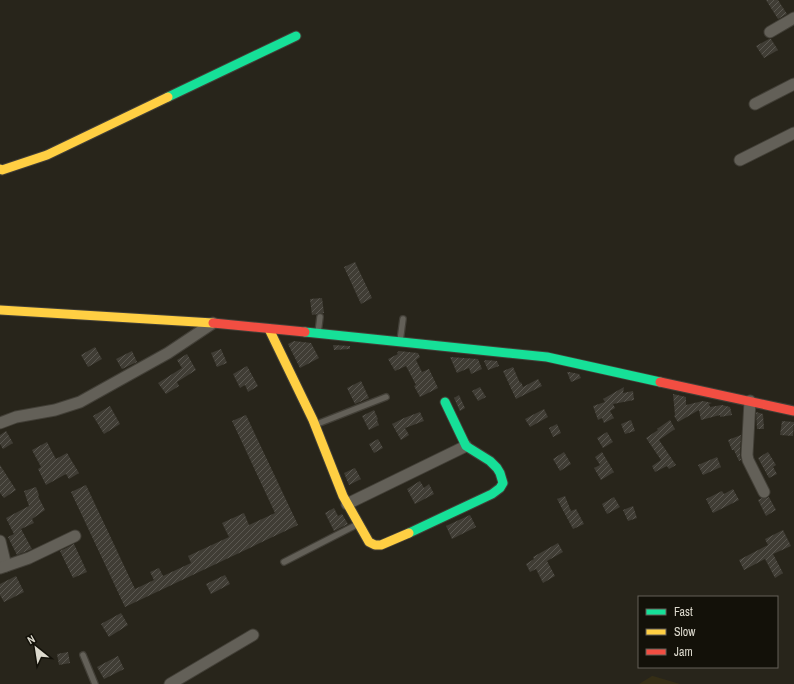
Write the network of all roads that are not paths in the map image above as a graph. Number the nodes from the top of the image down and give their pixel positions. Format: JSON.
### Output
{"nodes":[{"id":1,"x":794,"y":18,"type":"edge"},
{"id":2,"x":770,"y":32,"type":"dead end"},
{"id":3,"x":296,"y":36,"type":"dead end"},
{"id":4,"x":794,"y":84,"type":"edge"},
{"id":5,"x":754,"y":104,"type":"dead end"},
{"id":6,"x":794,"y":133,"type":"edge"},
{"id":7,"x":740,"y":160,"type":"dead end"},
{"id":8,"x":0,"y":169,"type":"edge"},
{"id":9,"x":0,"y":310,"type":"edge"},
{"id":10,"x":320,"y":317,"type":"dead end"},
{"id":11,"x":403,"y":319,"type":"dead end"},
{"id":12,"x":212,"y":323,"type":"junction"},
{"id":13,"x":269,"y":328,"type":"junction"},
{"id":14,"x":318,"y":329,"type":"junction"},
{"id":15,"x":400,"y":338,"type":"junction"},
{"id":16,"x":386,"y":397,"type":"dead end"},
{"id":17,"x":750,"y":401,"type":"junction"},
{"id":18,"x":444,"y":402,"type":"dead end"},
{"id":19,"x":794,"y":411,"type":"edge"},
{"id":20,"x":0,"y":423,"type":"edge"},
{"id":21,"x":314,"y":425,"type":"junction"},
{"id":22,"x":466,"y":446,"type":"junction"},
{"id":23,"x":764,"y":492,"type":"dead end"},
{"id":24,"x":347,"y":504,"type":"junction"},
{"id":25,"x":358,"y":524,"type":"junction"},
{"id":26,"x":75,"y":536,"type":"dead end"},
{"id":27,"x":0,"y":541,"type":"edge"},
{"id":28,"x":284,"y":562,"type":"dead end"},
{"id":29,"x":3,"y":567,"type":"edge"},
{"id":30,"x":253,"y":635,"type":"dead end"},
{"id":31,"x":83,"y":655,"type":"dead end"},
{"id":32,"x":95,"y":684,"type":"edge"},
{"id":33,"x":170,"y":684,"type":"edge"}],
"edges":[{"from":1,"to":2,"type":"street"},
{"from":3,"to":8,"type":"street"},
{"from":4,"to":5,"type":"street"},
{"from":6,"to":7,"type":"street"},
{"from":9,"to":12,"type":"street"},
{"from":10,"to":14,"type":"lane"},
{"from":11,"to":15,"type":"lane"},
{"from":12,"to":13,"type":"street"},
{"from":12,"to":20,"type":"street"},
{"from":13,"to":14,"type":"street"},
{"from":13,"to":21,"type":"street"},
{"from":14,"to":15,"type":"street"},
{"from":15,"to":17,"type":"street"},
{"from":16,"to":21,"type":"lane"},
{"from":17,"to":19,"type":"street"},
{"from":17,"to":23,"type":"street"},
{"from":18,"to":22,"type":"street"},
{"from":21,"to":24,"type":"street"},
{"from":22,"to":24,"type":"street"},
{"from":22,"to":25,"type":"street"},
{"from":24,"to":25,"type":"street"},
{"from":25,"to":28,"type":"lane"},
{"from":26,"to":29,"type":"street"},
{"from":27,"to":29,"type":"street"},
{"from":30,"to":33,"type":"street"},
{"from":31,"to":32,"type":"lane"}]}
